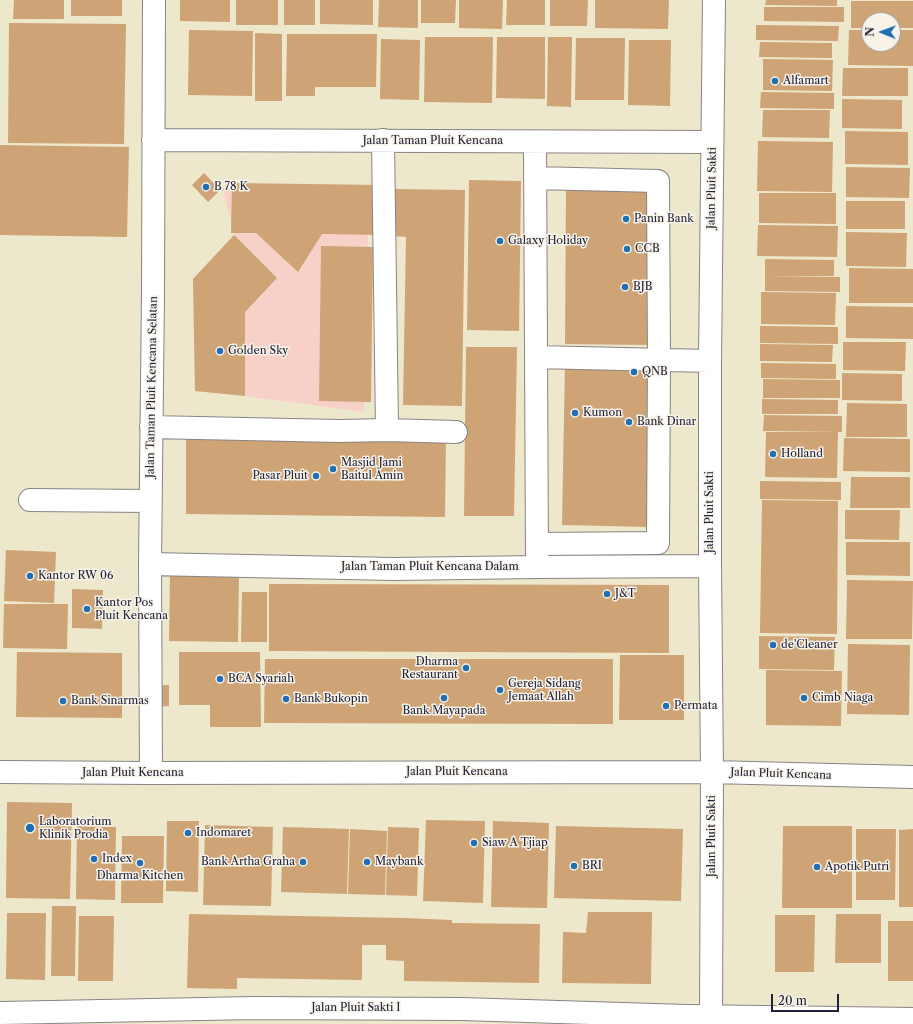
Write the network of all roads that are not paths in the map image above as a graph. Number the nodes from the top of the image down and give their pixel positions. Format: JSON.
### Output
{"nodes":[{"id":1,"x":154,"y":0,"type":"edge"},
{"id":2,"x":714,"y":0,"type":"edge"},
{"id":3,"x":153,"y":140,"type":"junction"},
{"id":4,"x":383,"y":140,"type":"junction"},
{"id":5,"x":535,"y":142,"type":"junction"},
{"id":6,"x":712,"y":142,"type":"junction"},
{"id":7,"x":535,"y":178,"type":"junction"},
{"id":8,"x":536,"y":357,"type":"junction"},
{"id":9,"x":659,"y":360,"type":"junction"},
{"id":10,"x":710,"y":361,"type":"junction"},
{"id":11,"x":151,"y":427,"type":"junction"},
{"id":12,"x":387,"y":430,"type":"junction"},
{"id":13,"x":456,"y":432,"type":"dead end"},
{"id":14,"x":30,"y":500,"type":"dead end"},
{"id":15,"x":150,"y":501,"type":"junction"},
{"id":16,"x":537,"y":544,"type":"junction"},
{"id":17,"x":150,"y":564,"type":"junction"},
{"id":18,"x":710,"y":566,"type":"junction"},
{"id":19,"x":537,"y":567,"type":"junction"},
{"id":20,"x":0,"y":772,"type":"edge"},
{"id":21,"x":712,"y":772,"type":"junction"},
{"id":22,"x":151,"y":773,"type":"junction"},
{"id":23,"x":913,"y":777,"type":"edge"},
{"id":24,"x":0,"y":1013,"type":"edge"},
{"id":25,"x":253,"y":1016,"type":"edge"},
{"id":26,"x":462,"y":1016,"type":"edge"},
{"id":27,"x":63,"y":1018,"type":"edge"},
{"id":28,"x":913,"y":1019,"type":"edge"},
{"id":29,"x":711,"y":1020,"type":"edge"}],
"edges":[{"from":1,"to":3,"type":"street","name":"Jalan Taman Pluit Kencana Selatan"},
{"from":2,"to":6,"type":"street","name":"Jalan Pluit Sakti"},
{"from":3,"to":4,"type":"street","name":"Jalan Taman Pluit Kencana"},
{"from":3,"to":11,"type":"street","name":"Jalan Taman Pluit Kencana Selatan"},
{"from":4,"to":5,"type":"street","name":"Jalan Taman Pluit Kencana"},
{"from":4,"to":12,"type":"street"},
{"from":5,"to":6,"type":"street","name":"Jalan Taman Pluit Kencana"},
{"from":5,"to":7,"type":"street"},
{"from":6,"to":10,"type":"street","name":"Jalan Pluit Sakti"},
{"from":7,"to":8,"type":"street"},
{"from":7,"to":9,"type":"street"},
{"from":8,"to":9,"type":"street"},
{"from":8,"to":16,"type":"street"},
{"from":9,"to":10,"type":"street"},
{"from":9,"to":16,"type":"street"},
{"from":10,"to":18,"type":"street","name":"Jalan Pluit Sakti"},
{"from":11,"to":12,"type":"street"},
{"from":11,"to":15,"type":"street","name":"Jalan Taman Pluit Kencana Selatan"},
{"from":12,"to":13,"type":"street"},
{"from":14,"to":15,"type":"street"},
{"from":15,"to":17,"type":"street","name":"Jalan Taman Pluit Kencana Selatan"},
{"from":16,"to":19,"type":"street"},
{"from":17,"to":19,"type":"street","name":"Jalan Taman Pluit Kencana Dalam"},
{"from":17,"to":22,"type":"street","name":"Jalan Taman Pluit Kencana Selatan"},
{"from":18,"to":19,"type":"street","name":"Jalan Taman Pluit Kencana Dalam"},
{"from":18,"to":21,"type":"street","name":"Jalan Pluit Sakti"},
{"from":20,"to":22,"type":"street","name":"Jalan Pluit Kencana"},
{"from":21,"to":22,"type":"street","name":"Jalan Pluit Kencana"},
{"from":21,"to":23,"type":"street","name":"Jalan Pluit Kencana"},
{"from":21,"to":29,"type":"street","name":"Jalan Pluit Sakti"},
{"from":24,"to":27,"type":"street","name":"Jalan Pluit Sakti I"},
{"from":25,"to":26,"type":"street","name":"Jalan Pluit Sakti I"},
{"from":25,"to":27,"type":"street","name":"Jalan Pluit Sakti I"},
{"from":26,"to":29,"type":"street","name":"Jalan Pluit Sakti I"},
{"from":28,"to":29,"type":"street","name":"Jalan Pluit Sakti I"}]}
